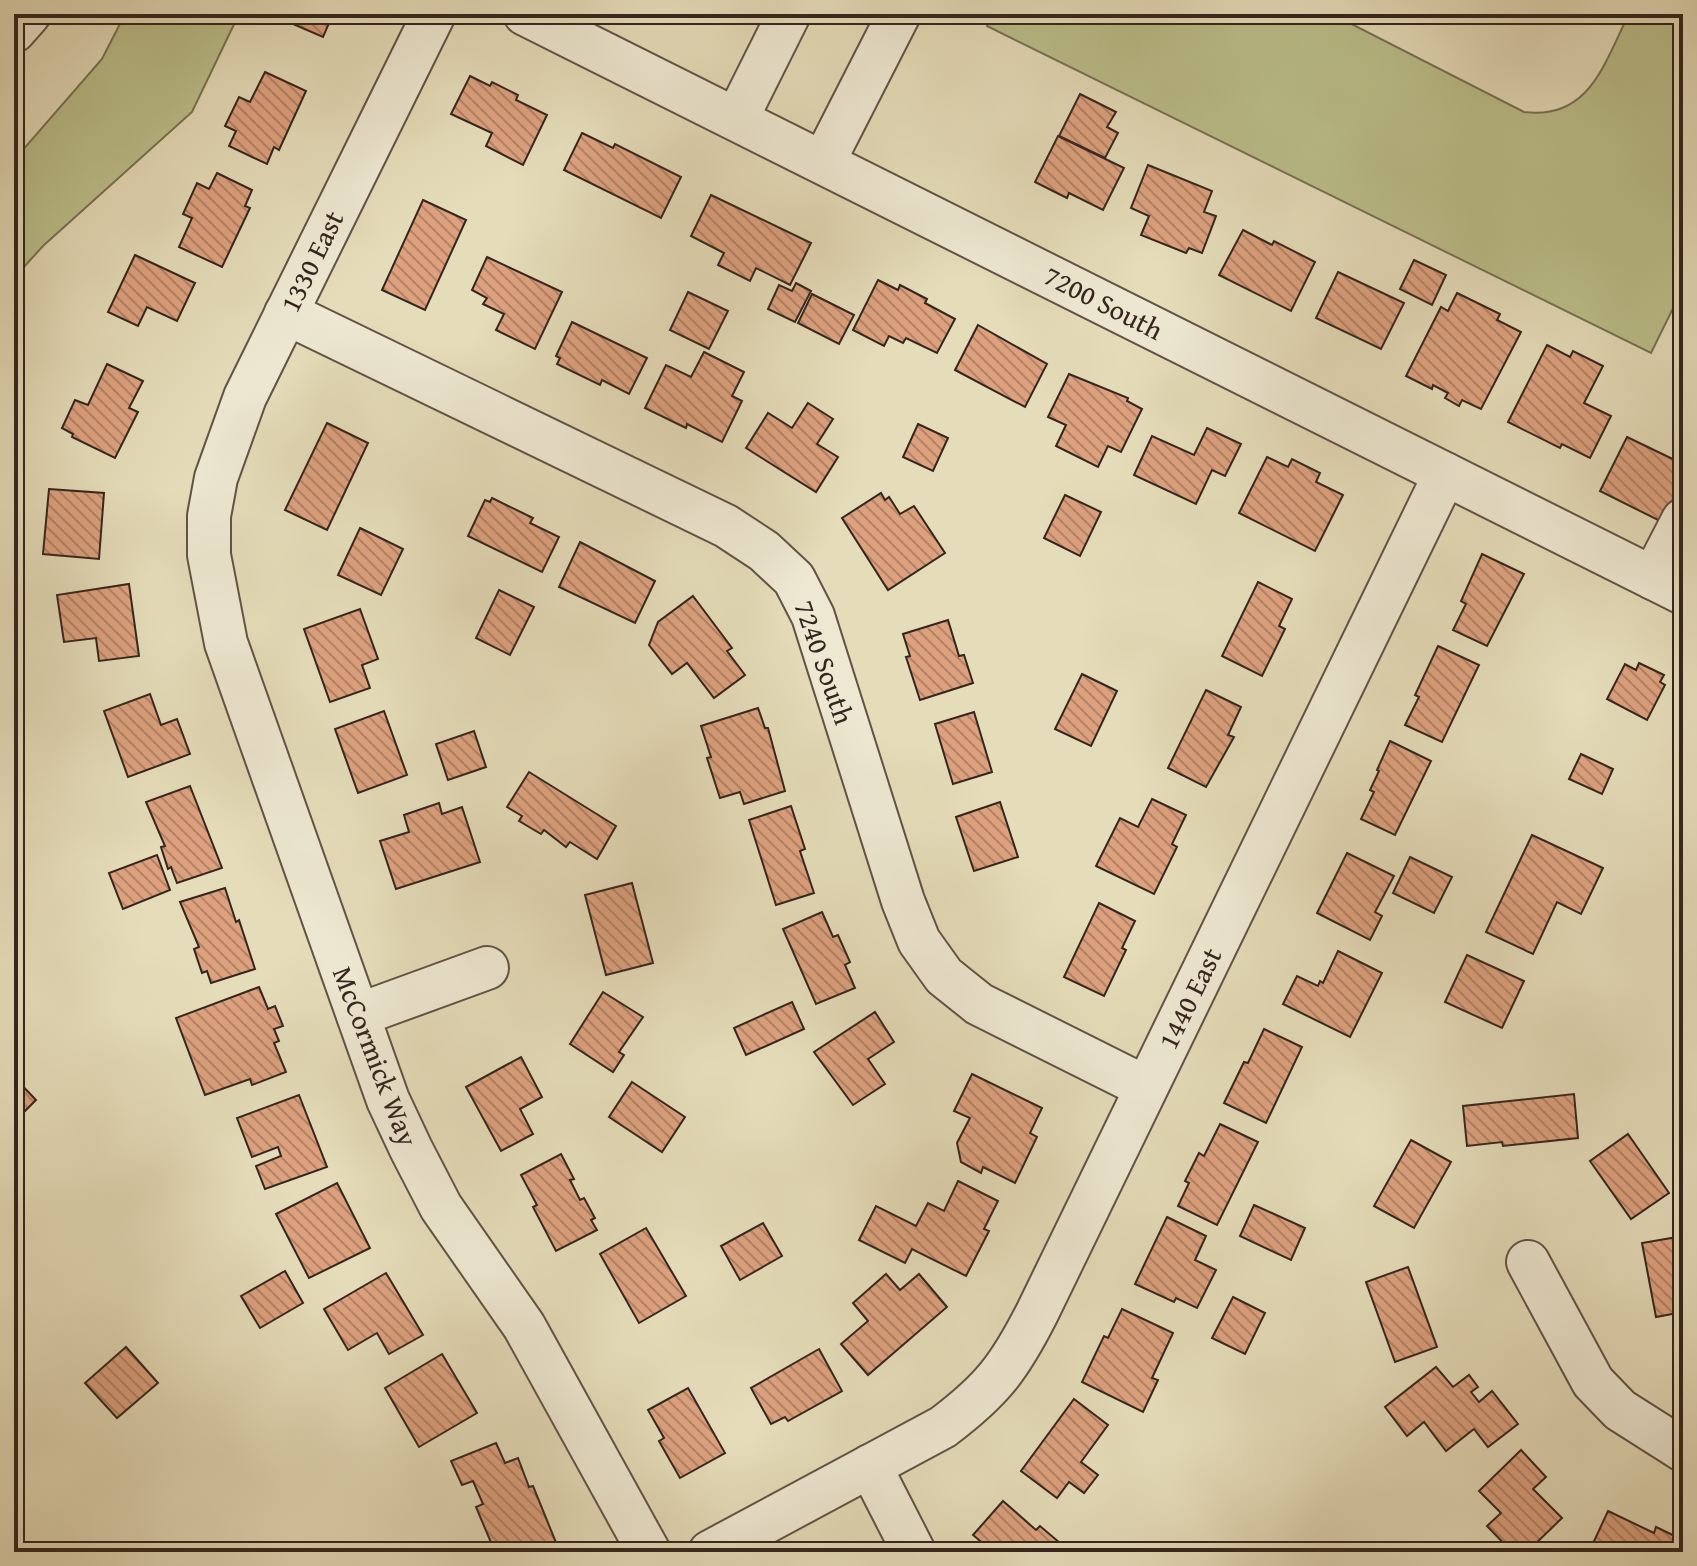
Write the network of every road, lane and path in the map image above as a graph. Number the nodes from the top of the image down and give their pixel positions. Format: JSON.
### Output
{"nodes":[{"id":1,"x":29,"y":14,"type":"edge"},
{"id":2,"x":434,"y":14,"type":"edge"},
{"id":3,"x":525,"y":14,"type":"edge"},
{"id":4,"x":789,"y":14,"type":"edge"},
{"id":5,"x":899,"y":14,"type":"edge"},
{"id":6,"x":14,"y":31,"type":"edge"},
{"id":7,"x":737,"y":118,"type":"junction"},
{"id":8,"x":824,"y":161,"type":"junction"},
{"id":9,"x":286,"y":313,"type":"junction"},
{"id":10,"x":1445,"y":474,"type":"junction"},
{"id":11,"x":209,"y":516,"type":"joint"},
{"id":12,"x":1683,"y":520,"type":"edge"},
{"id":13,"x":1668,"y":585,"type":"edge"},
{"id":14,"x":487,"y":968,"type":"dead end"},
{"id":15,"x":358,"y":1015,"type":"junction"},
{"id":16,"x":1145,"y":1087,"type":"junction"},
{"id":17,"x":1528,"y":1262,"type":"dead end"},
{"id":18,"x":1683,"y":1450,"type":"edge"},
{"id":19,"x":870,"y":1466,"type":"junction"},
{"id":20,"x":649,"y":1552,"type":"edge"},
{"id":21,"x":710,"y":1552,"type":"edge"},
{"id":22,"x":914,"y":1552,"type":"edge"}],
"edges":[{"from":1,"to":6,"type":"street"},
{"from":2,"to":9,"type":"street","name":"1330 East"},
{"from":3,"to":7,"type":"street","name":"7200 South"},
{"from":4,"to":7,"type":"street"},
{"from":5,"to":8,"type":"street"},
{"from":7,"to":8,"type":"street","name":"7200 South"},
{"from":8,"to":10,"type":"street","name":"7200 South"},
{"from":9,"to":11,"type":"street","name":"1330 East"},
{"from":9,"to":16,"type":"street","name":"7240 South"},
{"from":10,"to":13,"type":"street","name":"7200 South"},
{"from":10,"to":16,"type":"street","name":"1440 East"},
{"from":11,"to":15,"type":"street","name":"McCormick Way"},
{"from":12,"to":13,"type":"street"},
{"from":14,"to":15,"type":"street"},
{"from":15,"to":20,"type":"street","name":"McCormick Way"},
{"from":16,"to":19,"type":"street","name":"1440 East"},
{"from":17,"to":18,"type":"street"},
{"from":19,"to":21,"type":"street","name":"1440 East"},
{"from":19,"to":22,"type":"street"}]}
